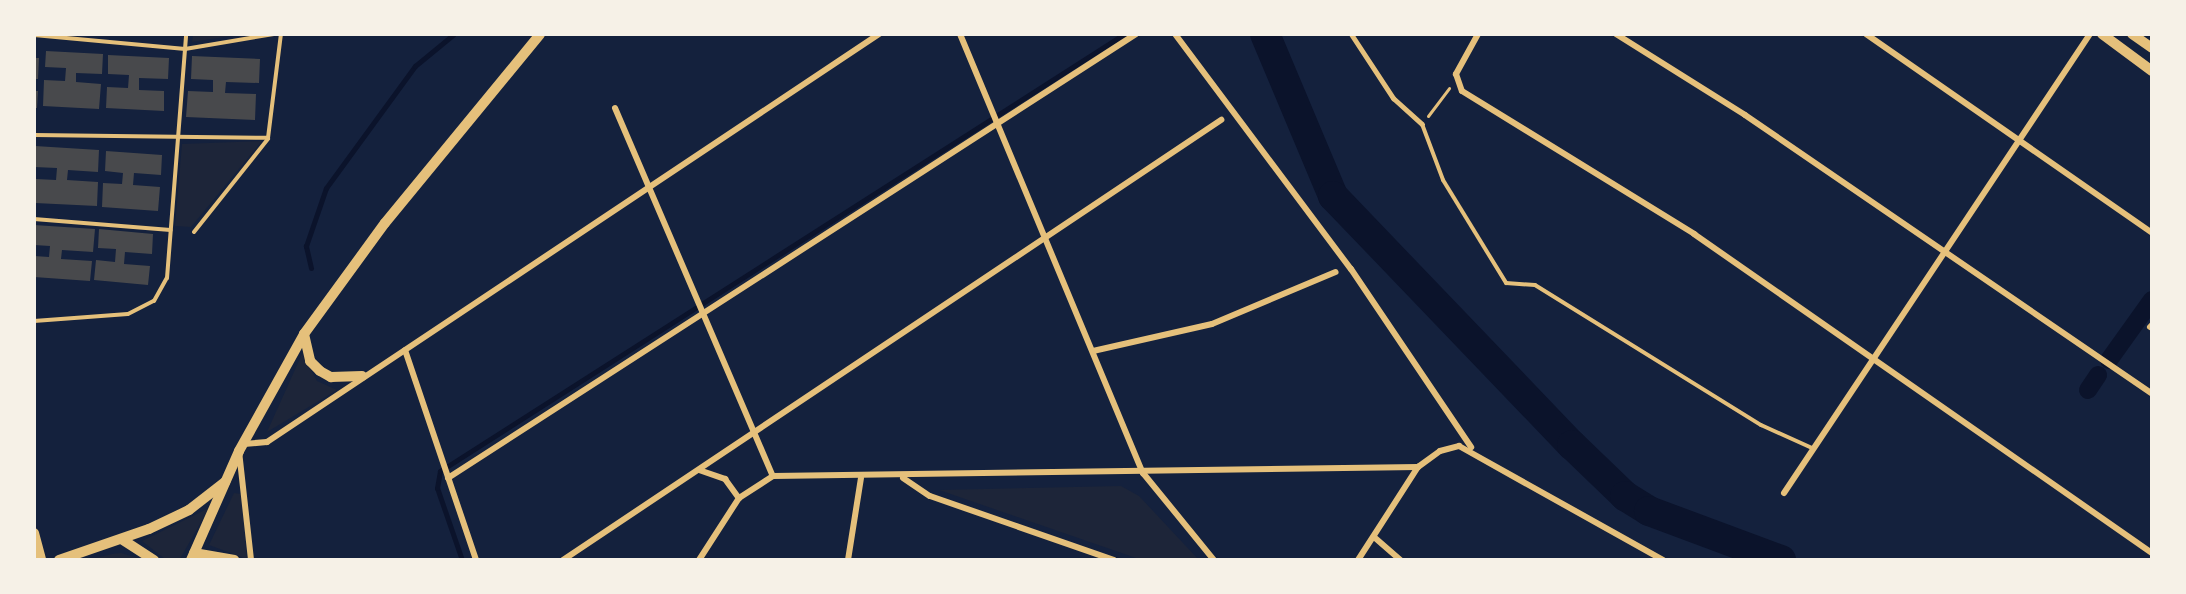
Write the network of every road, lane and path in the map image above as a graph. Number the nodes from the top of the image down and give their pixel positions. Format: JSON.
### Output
{"nodes":[{"id":1,"x":186,"y":34,"type":"edge"},
{"id":2,"x":274,"y":34,"type":"edge"},
{"id":3,"x":281,"y":34,"type":"edge"},
{"id":4,"x":540,"y":34,"type":"edge"},
{"id":5,"x":879,"y":34,"type":"edge"},
{"id":6,"x":960,"y":34,"type":"edge"},
{"id":7,"x":1136,"y":34,"type":"edge"},
{"id":8,"x":1175,"y":34,"type":"edge"},
{"id":9,"x":1351,"y":34,"type":"edge"},
{"id":10,"x":1478,"y":34,"type":"edge"},
{"id":11,"x":1616,"y":34,"type":"edge"},
{"id":12,"x":1866,"y":34,"type":"edge"},
{"id":13,"x":2090,"y":34,"type":"edge"},
{"id":14,"x":2102,"y":34,"type":"edge"},
{"id":15,"x":2132,"y":34,"type":"edge"},
{"id":16,"x":34,"y":35,"type":"edge"},
{"id":17,"x":2151,"y":48,"type":"edge"},
{"id":18,"x":185,"y":49,"type":"junction"},
{"id":19,"x":2151,"y":70,"type":"edge"},
{"id":20,"x":1455,"y":79,"type":"junction"},
{"id":21,"x":615,"y":108,"type":"dead end"},
{"id":22,"x":1221,"y":120,"type":"dead end"},
{"id":23,"x":1422,"y":124,"type":"junction"},
{"id":24,"x":994,"y":125,"type":"junction"},
{"id":25,"x":34,"y":135,"type":"edge"},
{"id":26,"x":268,"y":138,"type":"junction"},
{"id":27,"x":178,"y":140,"type":"junction"},
{"id":28,"x":2017,"y":140,"type":"junction"},
{"id":29,"x":648,"y":187,"type":"junction"},
{"id":30,"x":34,"y":219,"type":"edge"},
{"id":31,"x":171,"y":230,"type":"junction"},
{"id":32,"x":194,"y":232,"type":"dead end"},
{"id":33,"x":2151,"y":233,"type":"edge"},
{"id":34,"x":1041,"y":239,"type":"junction"},
{"id":35,"x":1943,"y":248,"type":"junction"},
{"id":36,"x":1336,"y":272,"type":"dead end"},
{"id":37,"x":703,"y":316,"type":"junction"},
{"id":38,"x":34,"y":321,"type":"edge"},
{"id":39,"x":304,"y":334,"type":"junction"},
{"id":40,"x":405,"y":350,"type":"junction"},
{"id":41,"x":1094,"y":351,"type":"junction"},
{"id":42,"x":1871,"y":357,"type":"junction"},
{"id":43,"x":362,"y":376,"type":"junction"},
{"id":44,"x":2151,"y":394,"type":"edge"},
{"id":45,"x":757,"y":434,"type":"junction"},
{"id":46,"x":1471,"y":447,"type":"junction"},
{"id":47,"x":241,"y":448,"type":"junction"},
{"id":48,"x":1812,"y":448,"type":"junction"},
{"id":49,"x":1418,"y":467,"type":"junction"},
{"id":50,"x":699,"y":470,"type":"junction"},
{"id":51,"x":1143,"y":473,"type":"junction"},
{"id":52,"x":773,"y":476,"type":"junction"},
{"id":53,"x":448,"y":478,"type":"junction"},
{"id":54,"x":861,"y":478,"type":"junction"},
{"id":55,"x":902,"y":478,"type":"junction"},
{"id":56,"x":227,"y":480,"type":"junction"},
{"id":57,"x":1784,"y":493,"type":"dead end"},
{"id":58,"x":740,"y":498,"type":"junction"},
{"id":59,"x":34,"y":532,"type":"edge"},
{"id":60,"x":1374,"y":537,"type":"junction"},
{"id":61,"x":123,"y":540,"type":"junction"},
{"id":62,"x":2151,"y":552,"type":"edge"},
{"id":63,"x":193,"y":556,"type":"edge"},
{"id":64,"x":41,"y":560,"type":"edge"},
{"id":65,"x":59,"y":560,"type":"edge"},
{"id":66,"x":154,"y":560,"type":"edge"},
{"id":67,"x":234,"y":560,"type":"edge"},
{"id":68,"x":251,"y":560,"type":"edge"},
{"id":69,"x":476,"y":560,"type":"edge"},
{"id":70,"x":563,"y":560,"type":"edge"},
{"id":71,"x":699,"y":560,"type":"edge"},
{"id":72,"x":848,"y":560,"type":"edge"},
{"id":73,"x":1114,"y":560,"type":"edge"},
{"id":74,"x":1214,"y":560,"type":"edge"},
{"id":75,"x":1359,"y":560,"type":"edge"},
{"id":76,"x":1400,"y":560,"type":"edge"},
{"id":77,"x":1662,"y":560,"type":"edge"}],
"edges":[{"from":1,"to":18,"type":"lane"},
{"from":2,"to":18,"type":"lane"},
{"from":3,"to":26,"type":"lane"},
{"from":4,"to":39,"type":"main road"},
{"from":5,"to":29,"type":"street"},
{"from":6,"to":24,"type":"street"},
{"from":7,"to":24,"type":"street"},
{"from":8,"to":46,"type":"street"},
{"from":9,"to":23,"type":"street"},
{"from":10,"to":20,"type":"street"},
{"from":11,"to":35,"type":"street"},
{"from":12,"to":28,"type":"street"},
{"from":13,"to":28,"type":"street"},
{"from":14,"to":19,"type":"main road"},
{"from":15,"to":17,"type":"main road"},
{"from":16,"to":18,"type":"lane"},
{"from":18,"to":27,"type":"lane"},
{"from":20,"to":23,"type":"path"},
{"from":20,"to":42,"type":"street"},
{"from":21,"to":29,"type":"street"},
{"from":22,"to":34,"type":"street"},
{"from":23,"to":48,"type":"lane"},
{"from":24,"to":34,"type":"street"},
{"from":24,"to":37,"type":"street"},
{"from":25,"to":27,"type":"lane"},
{"from":26,"to":27,"type":"lane"},
{"from":26,"to":32,"type":"lane"},
{"from":27,"to":31,"type":"lane"},
{"from":28,"to":33,"type":"street"},
{"from":28,"to":35,"type":"street"},
{"from":29,"to":37,"type":"street"},
{"from":29,"to":40,"type":"street"},
{"from":30,"to":31,"type":"lane"},
{"from":31,"to":38,"type":"lane"},
{"from":34,"to":41,"type":"street"},
{"from":34,"to":45,"type":"street"},
{"from":35,"to":42,"type":"street"},
{"from":35,"to":44,"type":"street"},
{"from":36,"to":41,"type":"street"},
{"from":37,"to":45,"type":"street"},
{"from":37,"to":53,"type":"street"},
{"from":39,"to":43,"type":"main road"},
{"from":39,"to":47,"type":"main road"},
{"from":40,"to":43,"type":"street"},
{"from":40,"to":53,"type":"street"},
{"from":41,"to":51,"type":"street"},
{"from":42,"to":48,"type":"street"},
{"from":42,"to":62,"type":"street"},
{"from":43,"to":47,"type":"street"},
{"from":45,"to":50,"type":"street"},
{"from":45,"to":52,"type":"street"},
{"from":46,"to":49,"type":"street"},
{"from":46,"to":77,"type":"street"},
{"from":47,"to":56,"type":"main road"},
{"from":47,"to":68,"type":"street"},
{"from":48,"to":57,"type":"street"},
{"from":49,"to":51,"type":"street"},
{"from":49,"to":60,"type":"street"},
{"from":50,"to":58,"type":"street"},
{"from":50,"to":70,"type":"street"},
{"from":51,"to":55,"type":"street"},
{"from":51,"to":74,"type":"street"},
{"from":52,"to":54,"type":"street"},
{"from":52,"to":58,"type":"street"},
{"from":53,"to":69,"type":"street"},
{"from":54,"to":55,"type":"street"},
{"from":54,"to":72,"type":"street"},
{"from":55,"to":73,"type":"street"},
{"from":56,"to":61,"type":"main road"},
{"from":56,"to":63,"type":"main road"},
{"from":58,"to":71,"type":"street"},
{"from":59,"to":64,"type":"main road"},
{"from":60,"to":75,"type":"street"},
{"from":60,"to":76,"type":"street"},
{"from":61,"to":65,"type":"main road"},
{"from":61,"to":66,"type":"main road"},
{"from":63,"to":67,"type":"main road"}]}
